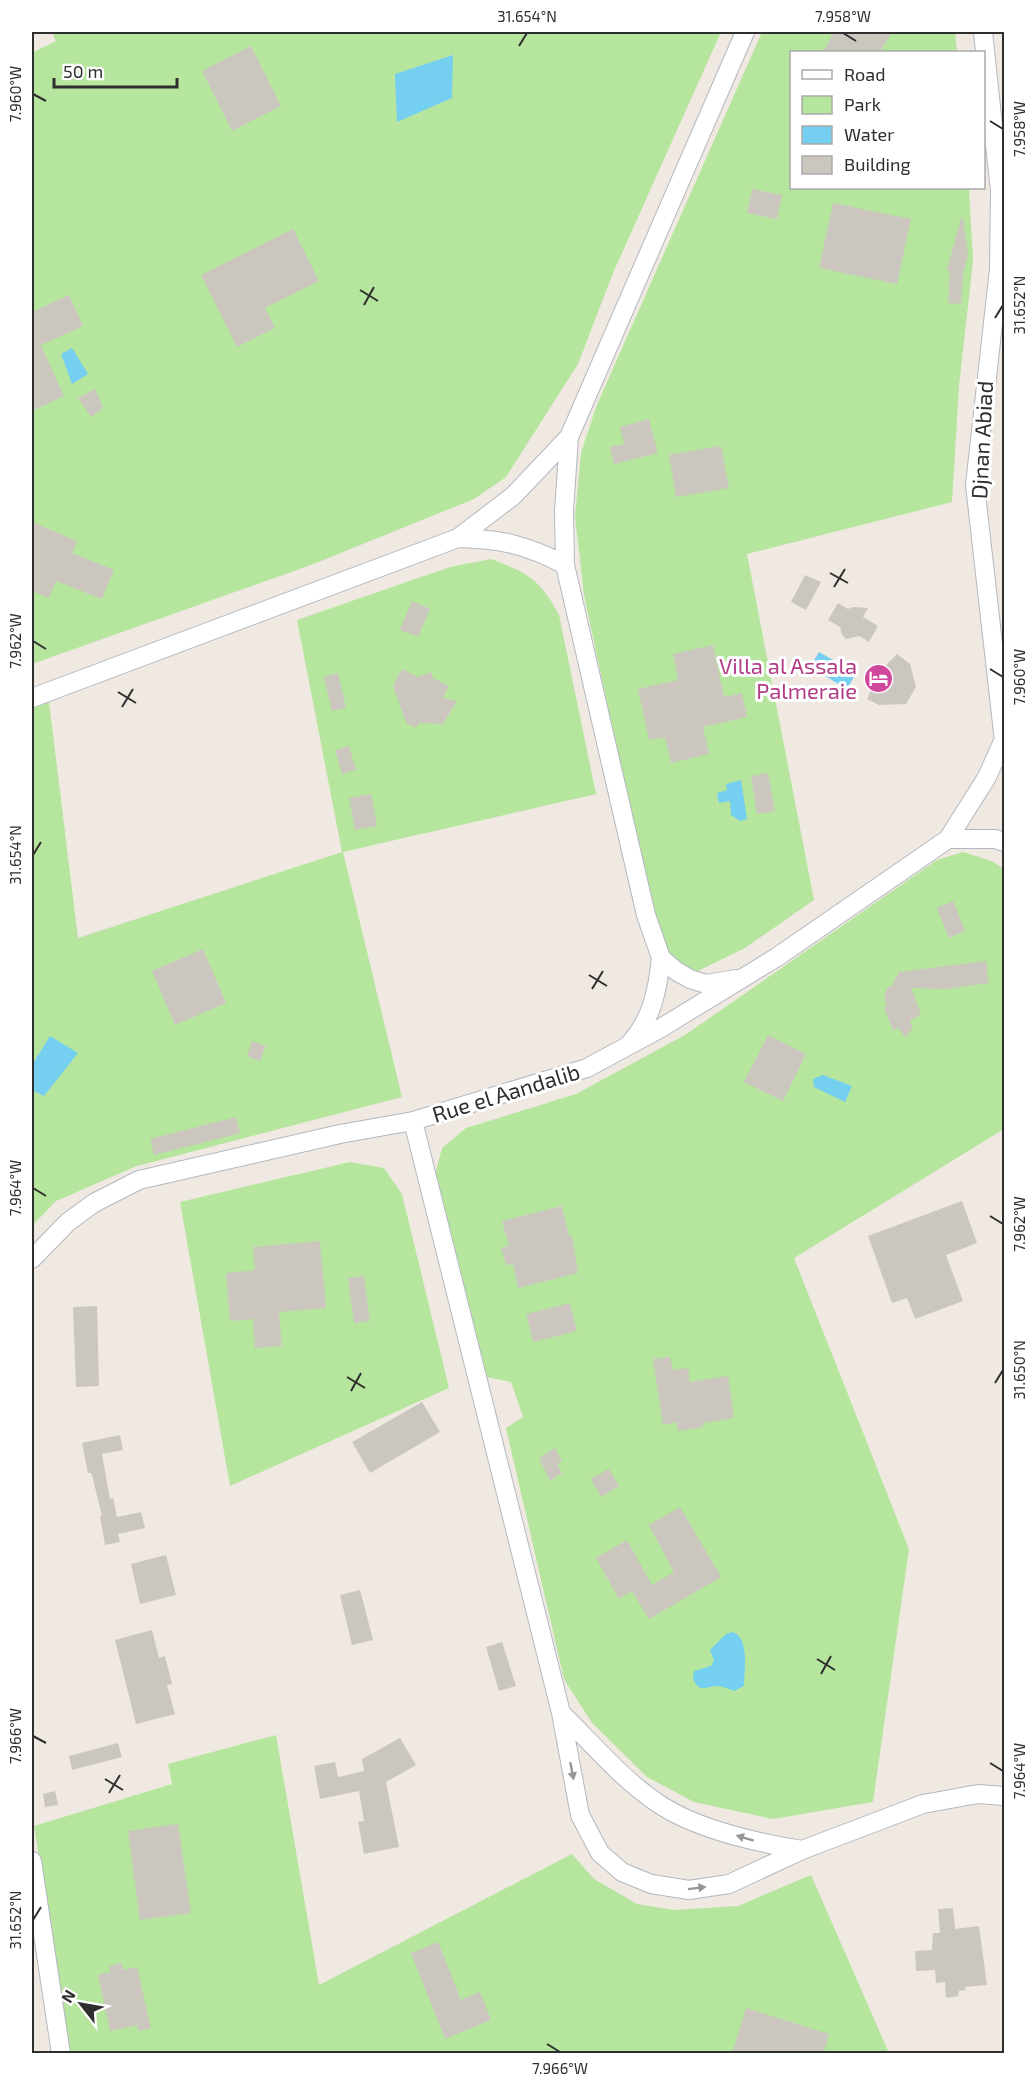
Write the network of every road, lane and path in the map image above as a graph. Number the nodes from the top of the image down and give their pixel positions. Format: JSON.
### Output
{"nodes":[{"id":1,"x":745,"y":32,"type":"edge"},
{"id":2,"x":983,"y":32,"type":"edge"},
{"id":3,"x":569,"y":437,"type":"junction"},
{"id":4,"x":458,"y":538,"type":"junction"},
{"id":5,"x":565,"y":565,"type":"junction"},
{"id":6,"x":35,"y":694,"type":"edge"},
{"id":7,"x":1004,"y":740,"type":"edge"},
{"id":8,"x":948,"y":839,"type":"junction"},
{"id":9,"x":1005,"y":842,"type":"edge"},
{"id":10,"x":661,"y":958,"type":"junction"},
{"id":11,"x":743,"y":978,"type":"junction"},
{"id":12,"x":626,"y":1049,"type":"junction"},
{"id":13,"x":413,"y":1121,"type":"junction"},
{"id":14,"x":32,"y":1259,"type":"edge"},
{"id":15,"x":561,"y":1713,"type":"junction"},
{"id":16,"x":1005,"y":1796,"type":"edge"},
{"id":17,"x":802,"y":1850,"type":"junction"},
{"id":18,"x":32,"y":1861,"type":"edge"},
{"id":19,"x":33,"y":1882,"type":"edge"},
{"id":20,"x":62,"y":2054,"type":"edge"}],
"edges":[{"from":1,"to":3,"type":"street"},
{"from":2,"to":7,"type":"street","name":"Djnan Abiad"},
{"from":3,"to":4,"type":"street"},
{"from":3,"to":5,"type":"street"},
{"from":4,"to":5,"type":"street"},
{"from":4,"to":6,"type":"street"},
{"from":5,"to":10,"type":"street"},
{"from":7,"to":8,"type":"street","name":"Rue el Aandalib"},
{"from":8,"to":9,"type":"street"},
{"from":8,"to":11,"type":"street","name":"Rue el Aandalib"},
{"from":10,"to":11,"type":"street"},
{"from":10,"to":12,"type":"street"},
{"from":11,"to":12,"type":"street","name":"Rue el Aandalib"},
{"from":12,"to":13,"type":"street","name":"Rue el Aandalib"},
{"from":13,"to":14,"type":"street","name":"Rue el Aandalib"},
{"from":13,"to":15,"type":"street"},
{"from":17,"to":15,"type":"street","one_way":true},
{"from":15,"to":17,"type":"street","one_way":true},
{"from":16,"to":17,"type":"street"},
{"from":18,"to":19,"type":"street"},
{"from":19,"to":20,"type":"street"}]}
